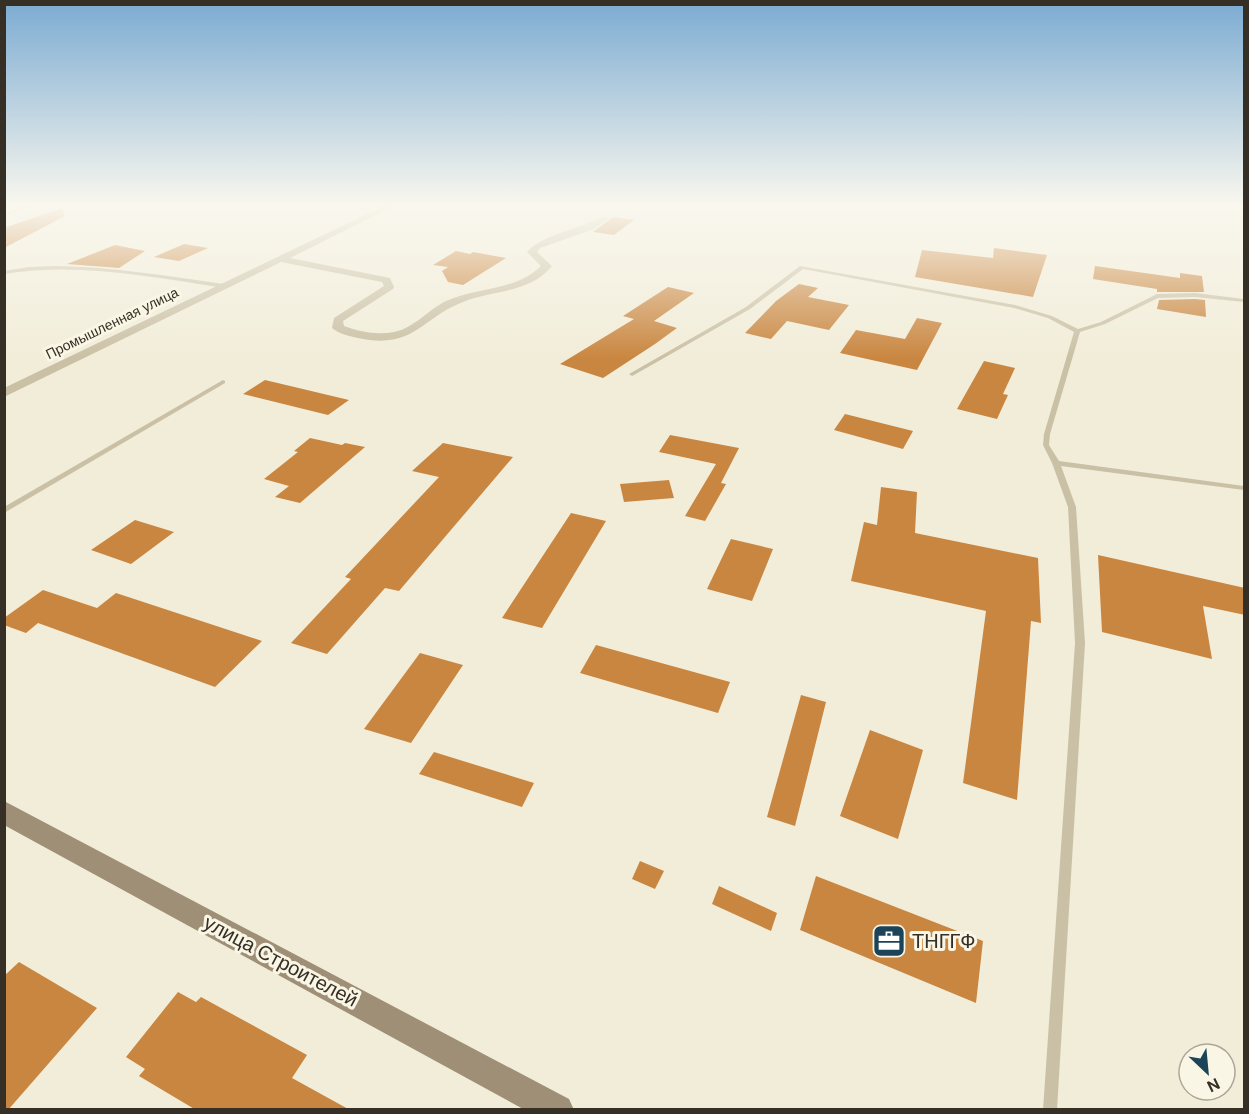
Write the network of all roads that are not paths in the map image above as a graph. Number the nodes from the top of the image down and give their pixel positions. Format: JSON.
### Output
{"nodes":[{"id":1,"x":289,"y":255,"type":"edge"},
{"id":2,"x":535,"y":255,"type":"edge"},
{"id":3,"x":279,"y":260,"type":"junction"},
{"id":4,"x":4,"y":273,"type":"edge"},
{"id":5,"x":224,"y":286,"type":"junction"},
{"id":6,"x":1245,"y":300,"type":"edge"},
{"id":7,"x":1077,"y":331,"type":"junction"},
{"id":8,"x":633,"y":374,"type":"dead end"},
{"id":9,"x":223,"y":382,"type":"dead end"},
{"id":10,"x":4,"y":393,"type":"edge"},
{"id":11,"x":1056,"y":462,"type":"junction"},
{"id":12,"x":1233,"y":486,"type":"junction"},
{"id":13,"x":1245,"y":488,"type":"edge"},
{"id":14,"x":1245,"y":494,"type":"edge"},
{"id":15,"x":4,"y":511,"type":"edge"},
{"id":16,"x":4,"y":812,"type":"edge"},
{"id":17,"x":558,"y":1110,"type":"edge"},
{"id":18,"x":1050,"y":1110,"type":"edge"}],
"edges":[{"from":1,"to":3,"type":"street","name":"Промышленная улица"},
{"from":2,"to":3,"type":"street"},
{"from":3,"to":5,"type":"street","name":"Промышленная улица"},
{"from":4,"to":5,"type":"lane"},
{"from":5,"to":10,"type":"street","name":"Промышленная улица"},
{"from":6,"to":7,"type":"lane"},
{"from":7,"to":8,"type":"lane"},
{"from":7,"to":11,"type":"lane"},
{"from":9,"to":15,"type":"lane"},
{"from":11,"to":12,"type":"lane"},
{"from":11,"to":18,"type":"lane"},
{"from":12,"to":13,"type":"lane"},
{"from":12,"to":14,"type":"lane"},
{"from":16,"to":17,"type":"main road","name":"улица Строителей"}]}
